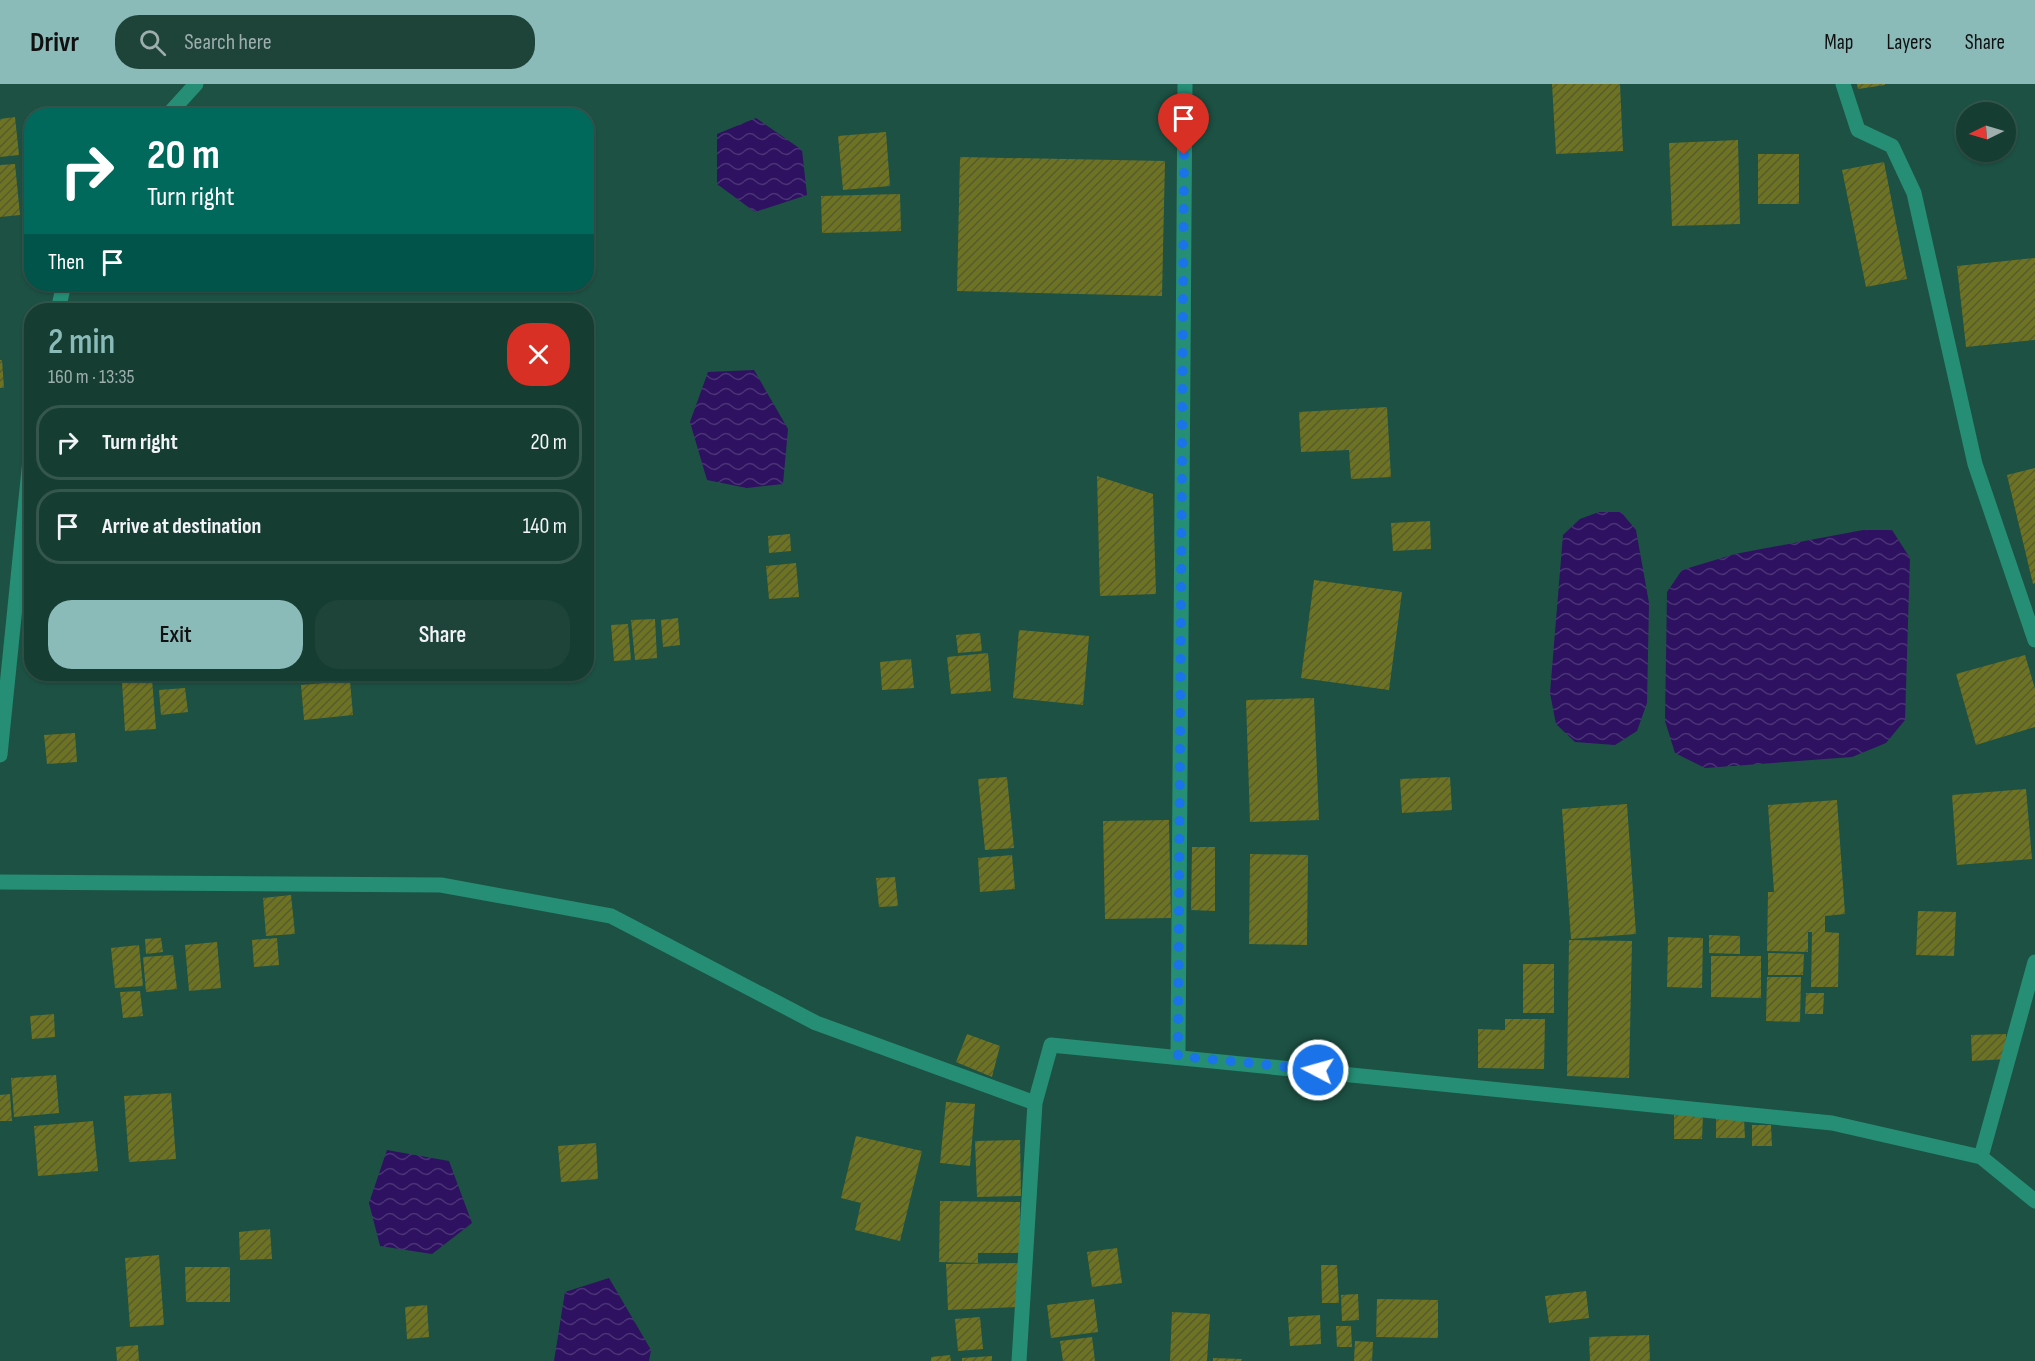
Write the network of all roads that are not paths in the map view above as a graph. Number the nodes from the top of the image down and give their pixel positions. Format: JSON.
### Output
{"nodes":[{"id":1,"x":196,"y":84,"type":"edge"},
{"id":2,"x":1185,"y":84,"type":"edge"},
{"id":3,"x":1844,"y":84,"type":"edge"},
{"id":4,"x":174,"y":108,"type":"edge"},
{"id":5,"x":24,"y":519,"type":"edge"},
{"id":6,"x":2035,"y":640,"type":"edge"},
{"id":7,"x":0,"y":755,"type":"edge"},
{"id":8,"x":0,"y":882,"type":"edge"},
{"id":9,"x":2035,"y":963,"type":"edge"},
{"id":10,"x":1178,"y":1056,"type":"junction"},
{"id":11,"x":1035,"y":1103,"type":"junction"},
{"id":12,"x":1981,"y":1157,"type":"junction"},
{"id":13,"x":2035,"y":1201,"type":"edge"},
{"id":14,"x":1019,"y":1361,"type":"edge"}],
"edges":[{"from":1,"to":4,"type":"street"},
{"from":2,"to":10,"type":"street"},
{"from":3,"to":6,"type":"street"},
{"from":5,"to":7,"type":"street"},
{"from":8,"to":11,"type":"street"},
{"from":9,"to":12,"type":"street"},
{"from":10,"to":11,"type":"street"},
{"from":10,"to":12,"type":"street"},
{"from":11,"to":14,"type":"street"},
{"from":12,"to":13,"type":"street"}]}
